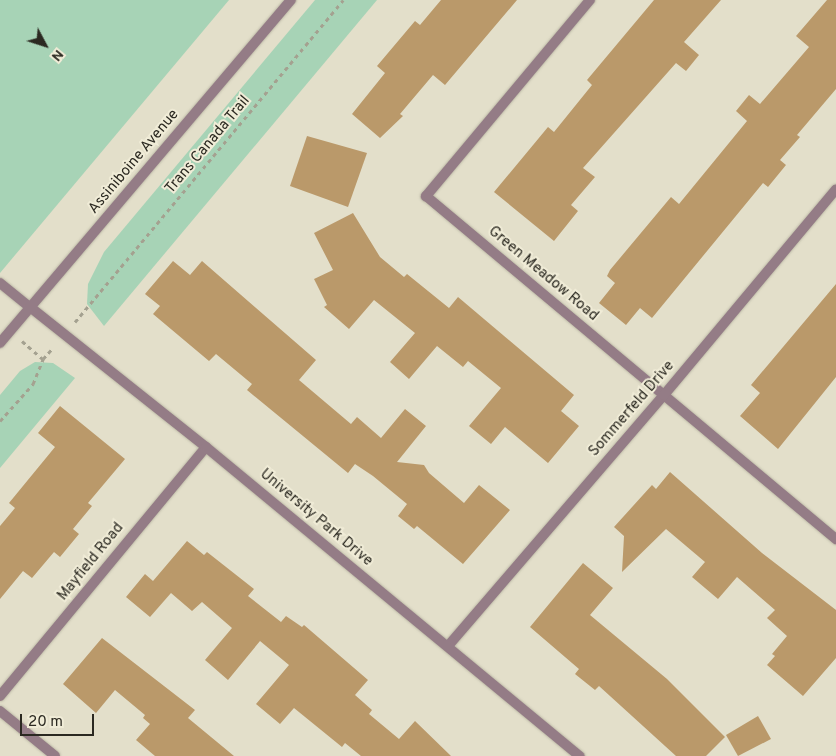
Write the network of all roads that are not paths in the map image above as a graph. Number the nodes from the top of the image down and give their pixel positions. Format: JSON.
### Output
{"nodes":[{"id":1,"x":291,"y":0,"type":"edge"},
{"id":2,"x":590,"y":0,"type":"edge"},
{"id":3,"x":836,"y":189,"type":"edge"},
{"id":4,"x":0,"y":283,"type":"edge"},
{"id":5,"x":30,"y":307,"type":"junction"},
{"id":6,"x":0,"y":343,"type":"edge"},
{"id":7,"x":664,"y":395,"type":"junction"},
{"id":8,"x":206,"y":447,"type":"junction"},
{"id":9,"x":836,"y":539,"type":"edge"},
{"id":10,"x":448,"y":646,"type":"junction"},
{"id":11,"x":0,"y":696,"type":"edge"},
{"id":12,"x":0,"y":712,"type":"edge"},
{"id":13,"x":55,"y":756,"type":"edge"},
{"id":14,"x":580,"y":756,"type":"edge"}],
"edges":[{"from":1,"to":5,"type":"street","name":"Assiniboine Avenue"},
{"from":2,"to":7,"type":"street","name":"Green Meadow Road"},
{"from":3,"to":7,"type":"street","name":"Sommerfeld Drive"},
{"from":4,"to":5,"type":"street","name":"University Park Drive"},
{"from":5,"to":6,"type":"street","name":"Assiniboine Avenue"},
{"from":5,"to":8,"type":"street","name":"University Park Drive"},
{"from":7,"to":9,"type":"street","name":"Green Meadow Road"},
{"from":7,"to":10,"type":"street","name":"Sommerfeld Drive"},
{"from":8,"to":10,"type":"street","name":"University Park Drive"},
{"from":8,"to":11,"type":"street","name":"Mayfield Road"},
{"from":10,"to":14,"type":"street","name":"University Park Drive"},
{"from":12,"to":13,"type":"street"}]}
